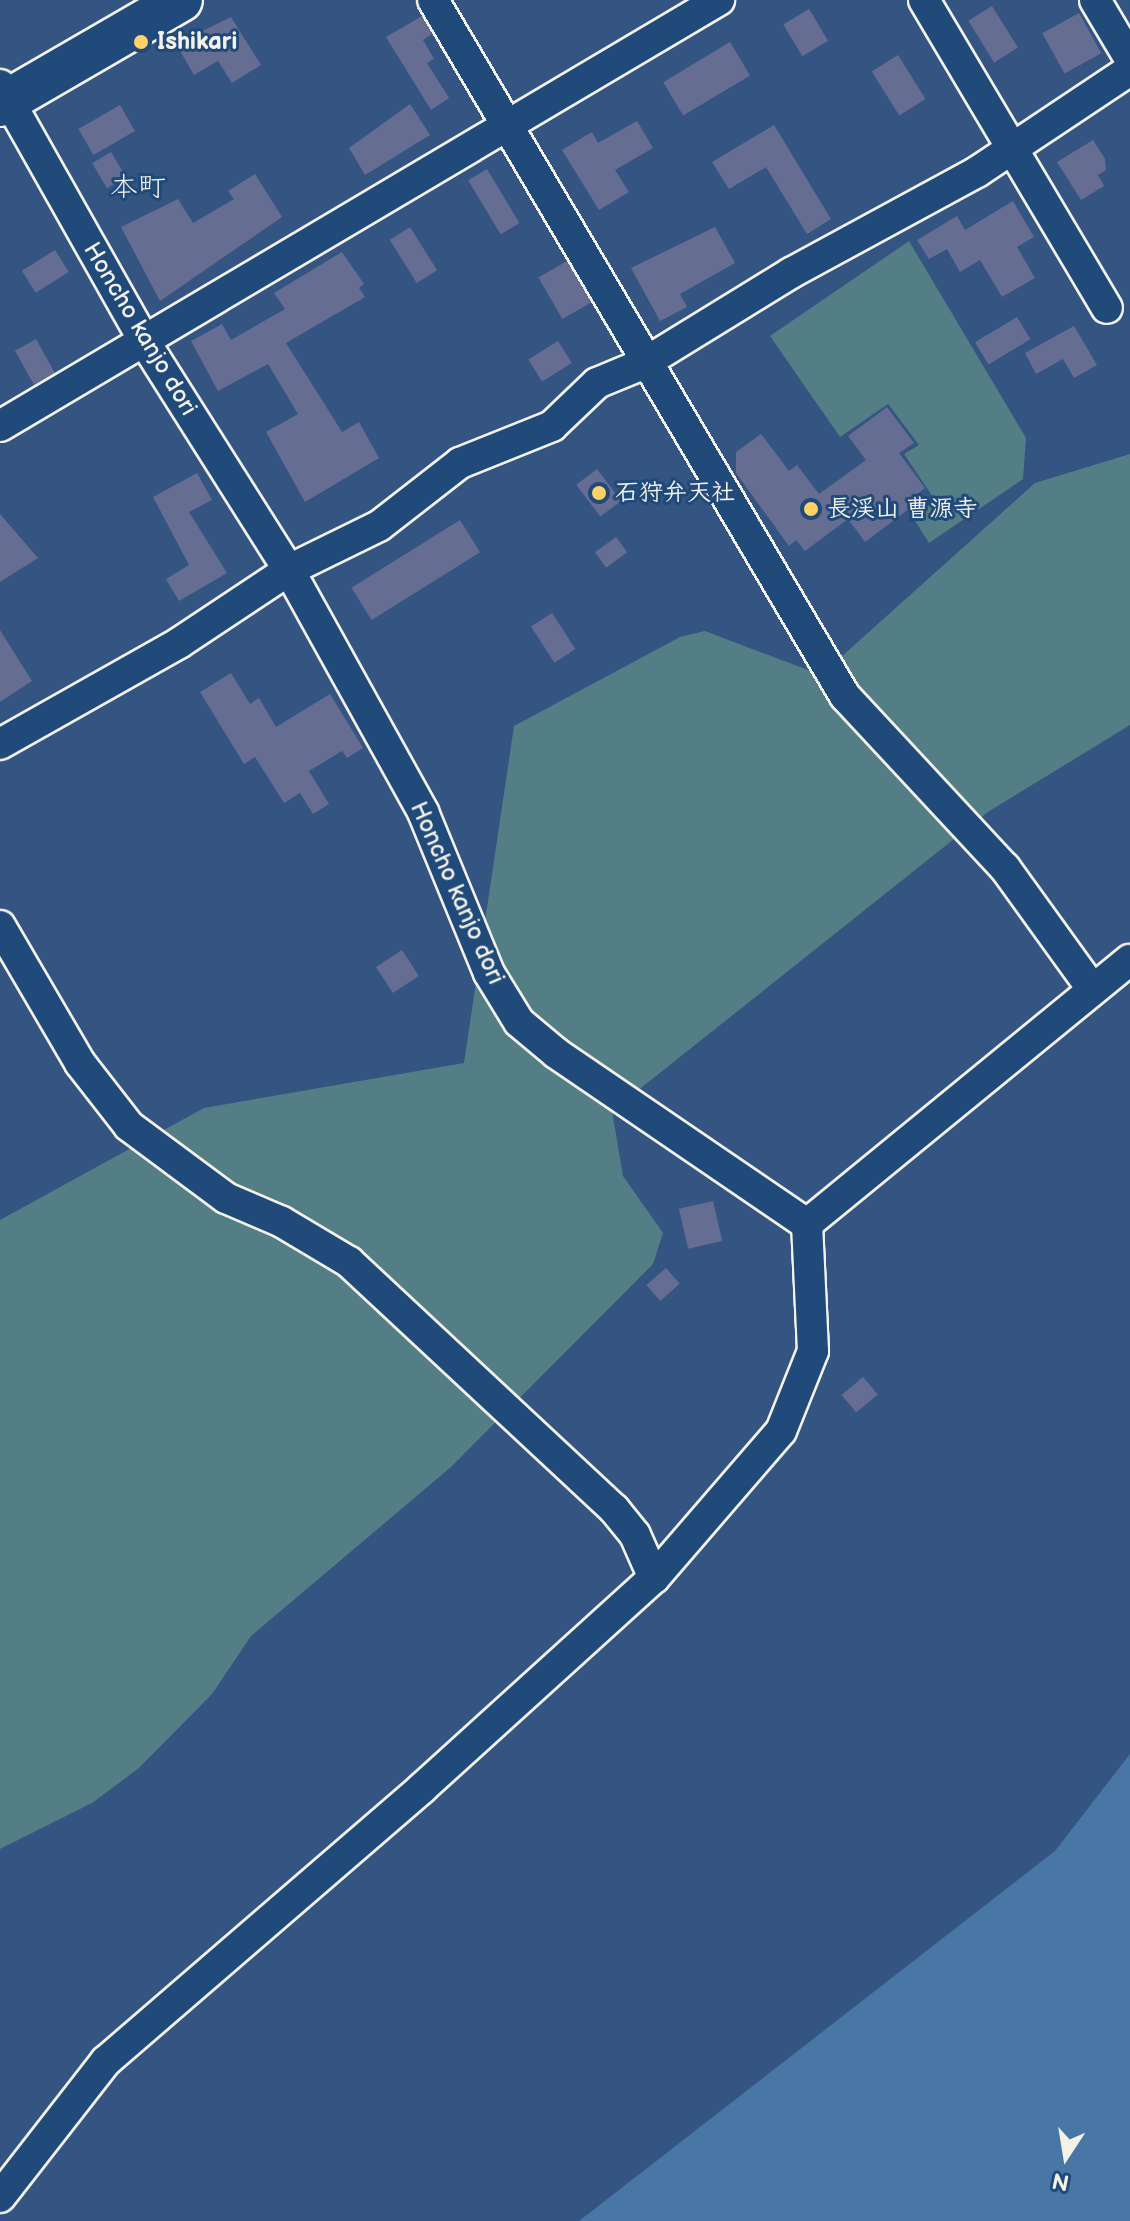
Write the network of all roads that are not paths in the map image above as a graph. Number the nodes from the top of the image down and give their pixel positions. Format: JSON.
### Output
{"nodes":[{"id":1,"x":181,"y":0,"type":"edge"},
{"id":2,"x":433,"y":0,"type":"edge"},
{"id":3,"x":719,"y":0,"type":"edge"},
{"id":4,"x":924,"y":0,"type":"edge"},
{"id":5,"x":1095,"y":0,"type":"edge"},
{"id":6,"x":1130,"y":59,"type":"edge"},
{"id":7,"x":1130,"y":70,"type":"edge"},
{"id":8,"x":3,"y":96,"type":"edge"},
{"id":9,"x":505,"y":128,"type":"junction"},
{"id":10,"x":1014,"y":148,"type":"junction"},
{"id":11,"x":1107,"y":308,"type":"dead end"},
{"id":12,"x":144,"y":341,"type":"junction"},
{"id":13,"x":643,"y":364,"type":"junction"},
{"id":14,"x":0,"y":426,"type":"edge"},
{"id":15,"x":289,"y":570,"type":"junction"},
{"id":16,"x":0,"y":744,"type":"edge"},
{"id":17,"x":0,"y":926,"type":"edge"},
{"id":18,"x":1130,"y":960,"type":"edge"},
{"id":19,"x":1093,"y":990,"type":"junction"},
{"id":20,"x":807,"y":1224,"type":"junction"},
{"id":21,"x":654,"y":1578,"type":"junction"},
{"id":22,"x":0,"y":2197,"type":"edge"}],
"edges":[{"from":1,"to":8,"type":"main road"},
{"from":2,"to":9,"type":"street"},
{"from":3,"to":9,"type":"street"},
{"from":4,"to":10,"type":"street"},
{"from":5,"to":6,"type":"street"},
{"from":7,"to":10,"type":"street"},
{"from":8,"to":12,"type":"street","name":"Honcho kanjo dori"},
{"from":9,"to":12,"type":"street"},
{"from":9,"to":13,"type":"street"},
{"from":10,"to":11,"type":"street"},
{"from":10,"to":13,"type":"street"},
{"from":12,"to":14,"type":"street"},
{"from":12,"to":15,"type":"street","name":"Honcho kanjo dori"},
{"from":13,"to":15,"type":"street"},
{"from":13,"to":19,"type":"street"},
{"from":15,"to":16,"type":"street"},
{"from":15,"to":20,"type":"street","name":"Honcho kanjo dori"},
{"from":17,"to":21,"type":"street"},
{"from":18,"to":19,"type":"street"},
{"from":19,"to":20,"type":"street"},
{"from":20,"to":21,"type":"street"},
{"from":21,"to":22,"type":"street"}]}
